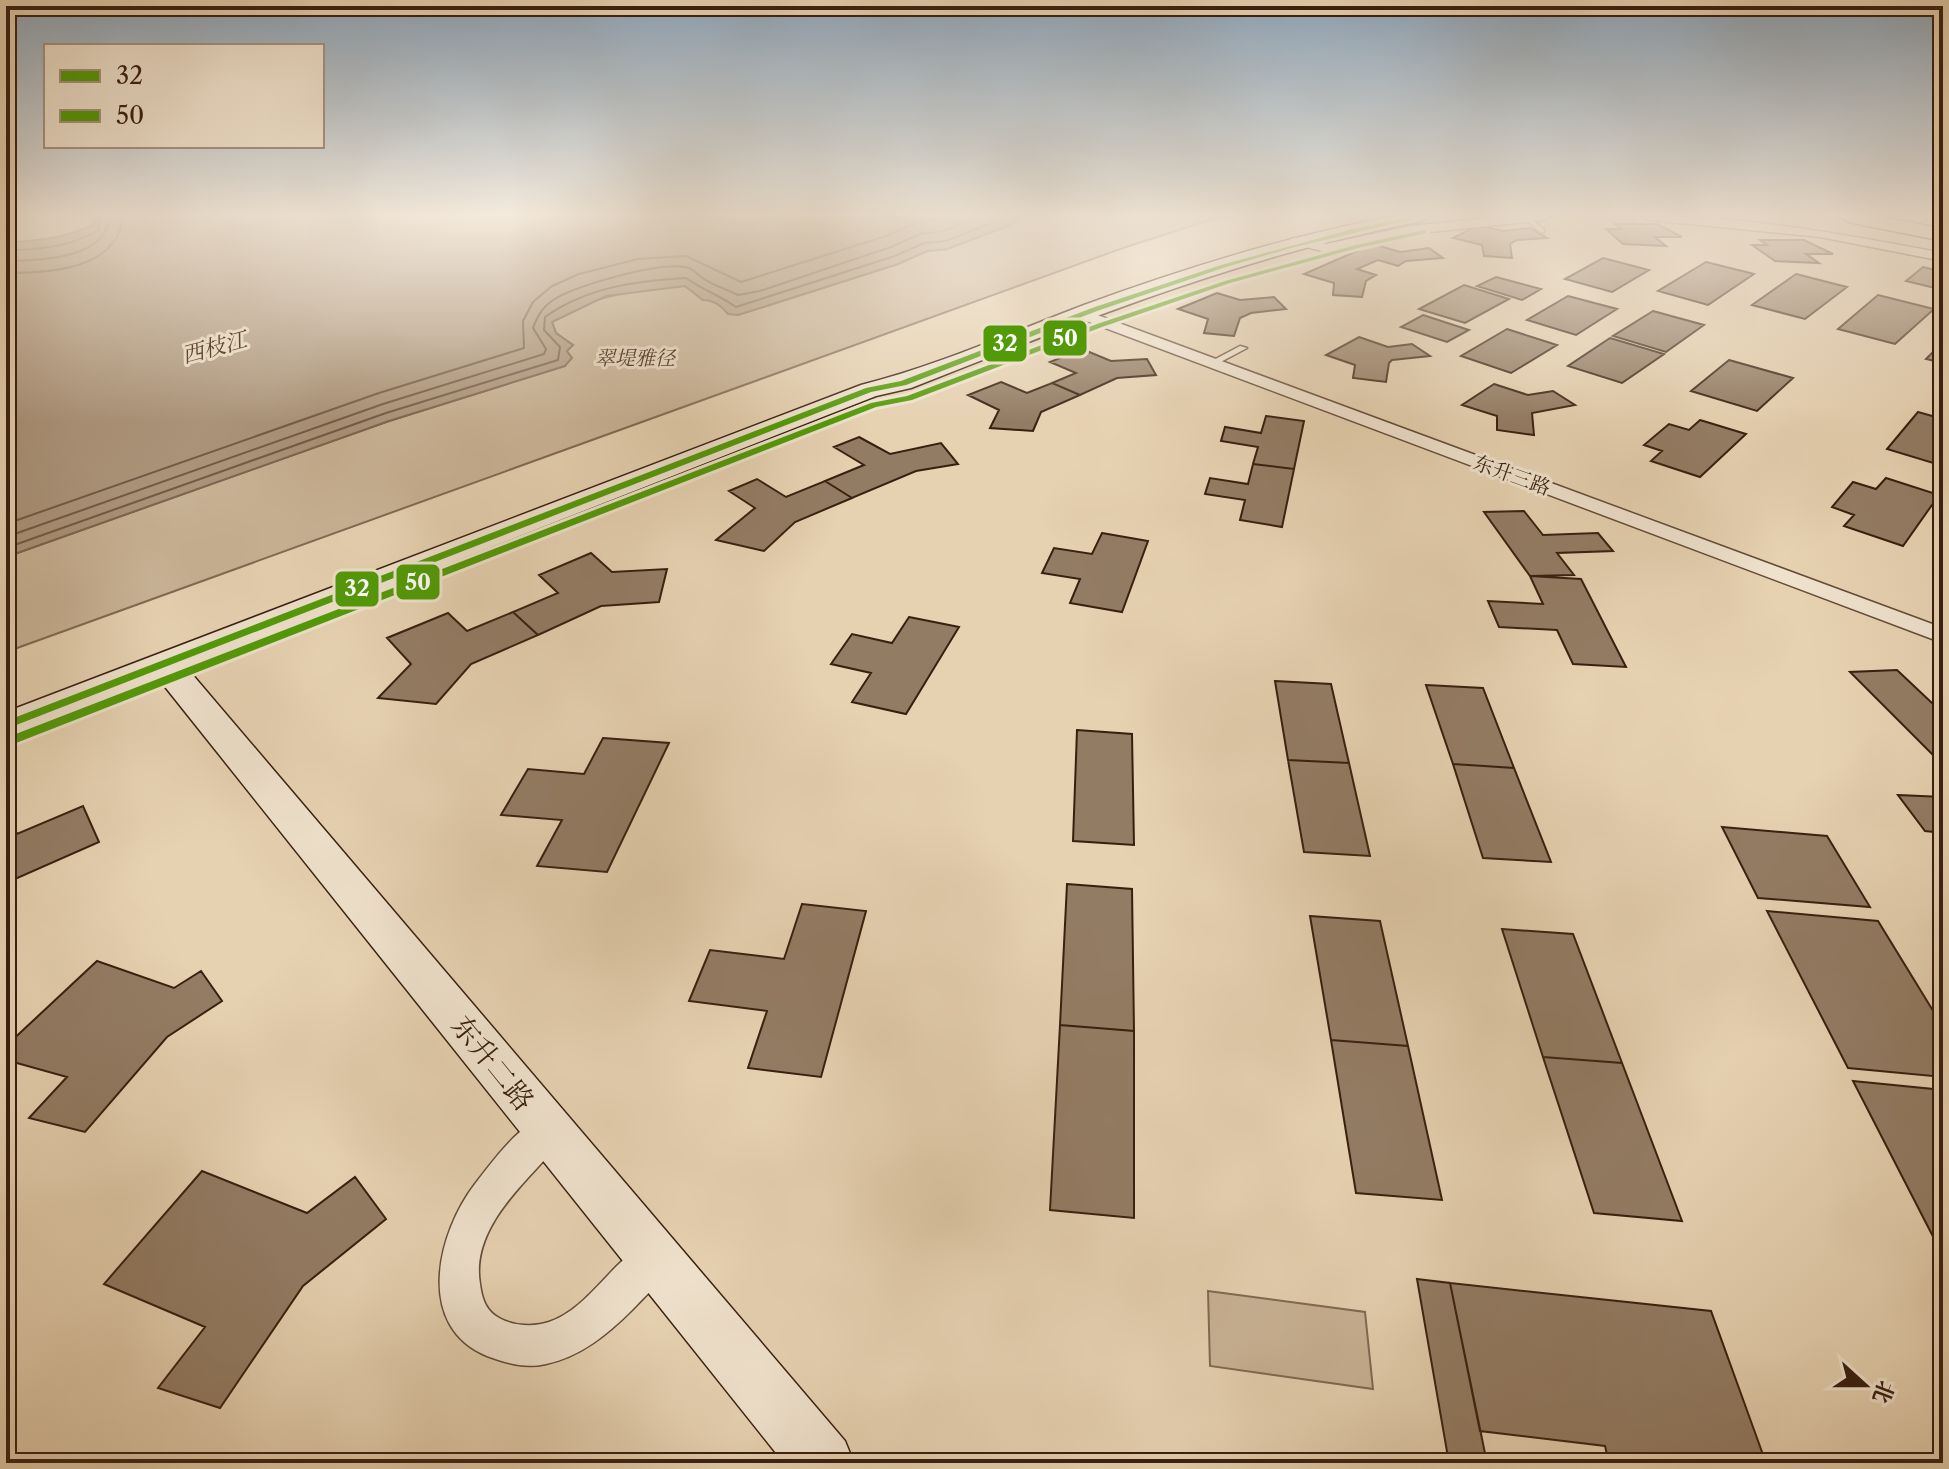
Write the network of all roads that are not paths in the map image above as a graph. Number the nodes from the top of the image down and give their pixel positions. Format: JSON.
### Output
{"nodes":[{"id":1,"x":1134,"y":285,"type":"edge"},
{"id":2,"x":1159,"y":285,"type":"edge"},
{"id":3,"x":1081,"y":314,"type":"junction"},
{"id":4,"x":1243,"y":348,"type":"dead end"},
{"id":5,"x":1212,"y":363,"type":"junction"},
{"id":6,"x":869,"y":390,"type":"junction"},
{"id":7,"x":1943,"y":636,"type":"edge"},
{"id":8,"x":164,"y":663,"type":"junction"},
{"id":9,"x":6,"y":725,"type":"edge"},
{"id":10,"x":549,"y":1130,"type":"junction"},
{"id":11,"x":654,"y":1259,"type":"junction"},
{"id":12,"x":823,"y":1463,"type":"edge"}],
"edges":[{"from":1,"to":6,"type":"main road"},
{"from":2,"to":3,"type":"main road"},
{"from":3,"to":5,"type":"street","name":"东升三路"},
{"from":3,"to":6,"type":"main road"},
{"from":4,"to":5,"type":"lane"},
{"from":5,"to":7,"type":"street","name":"东升三路"},
{"from":6,"to":8,"type":"main road"},
{"from":8,"to":9,"type":"main road"},
{"from":8,"to":10,"type":"main road","name":"东升二路"},
{"from":10,"to":11,"type":"main road","name":"东升二路"},
{"from":10,"to":11,"type":"street"},
{"from":11,"to":12,"type":"main road","name":"东升二路"}]}
